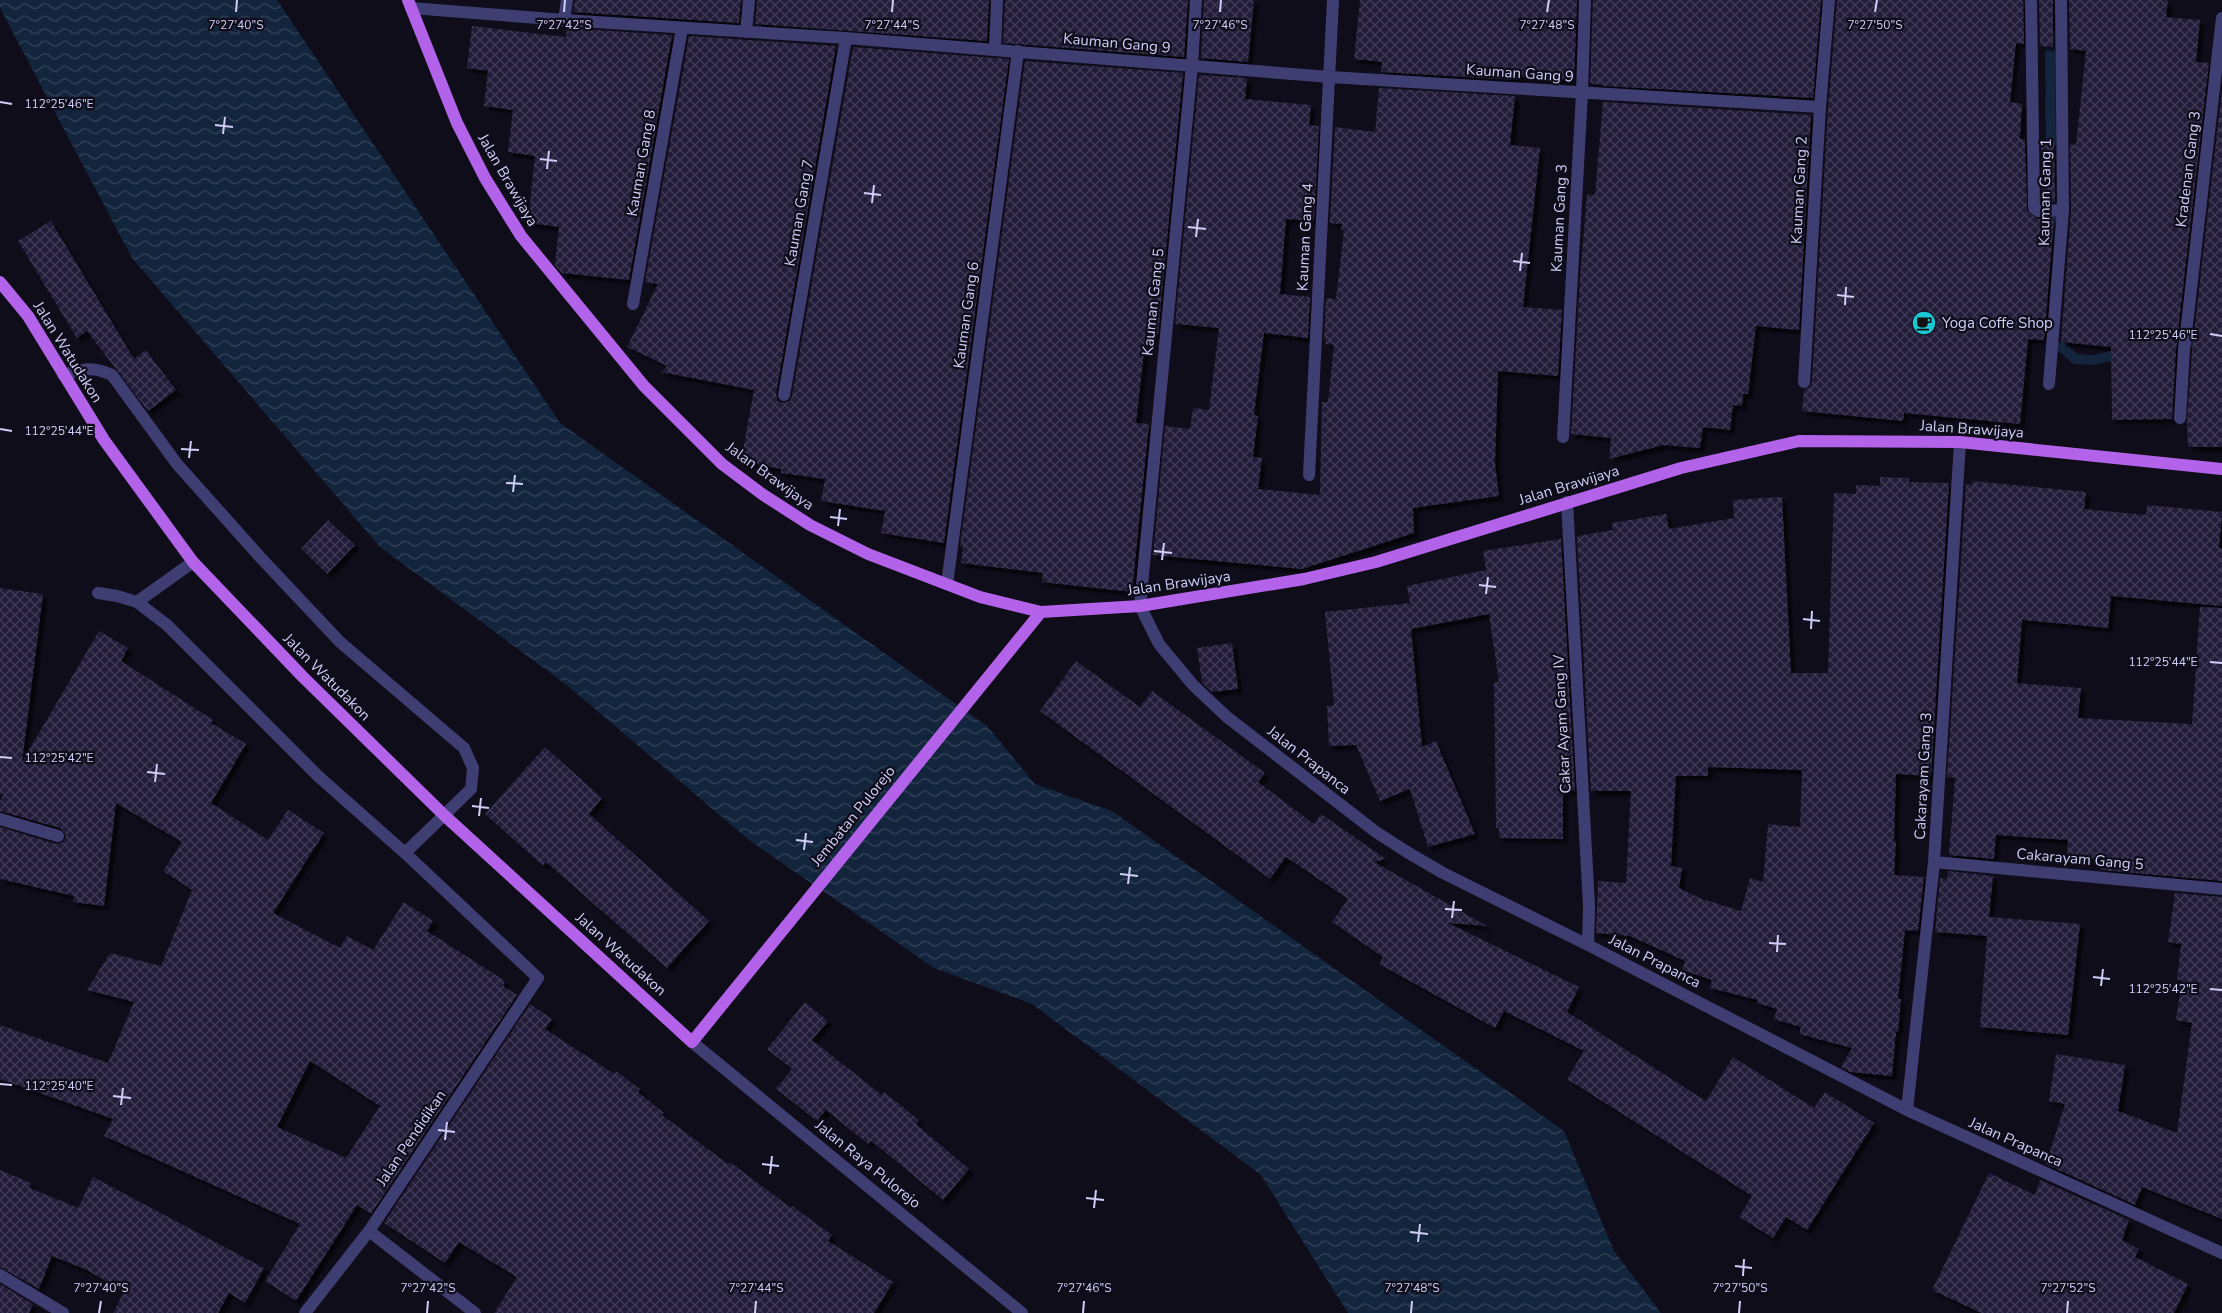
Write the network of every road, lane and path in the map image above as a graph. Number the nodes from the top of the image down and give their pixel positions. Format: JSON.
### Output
{"nodes":[{"id":1,"x":567,"y":0,"type":"edge"},
{"id":2,"x":749,"y":0,"type":"edge"},
{"id":3,"x":997,"y":0,"type":"edge"},
{"id":4,"x":1196,"y":0,"type":"edge"},
{"id":5,"x":1333,"y":0,"type":"edge"},
{"id":6,"x":1585,"y":0,"type":"edge"},
{"id":7,"x":1829,"y":0,"type":"edge"},
{"id":8,"x":2031,"y":0,"type":"edge"},
{"id":9,"x":2061,"y":0,"type":"edge"},
{"id":10,"x":409,"y":4,"type":"edge"},
{"id":11,"x":2222,"y":18,"type":"edge"},
{"id":12,"x":564,"y":20,"type":"junction"},
{"id":13,"x":682,"y":28,"type":"junction"},
{"id":14,"x":746,"y":32,"type":"junction"},
{"id":15,"x":846,"y":38,"type":"junction"},
{"id":16,"x":995,"y":49,"type":"junction"},
{"id":17,"x":1018,"y":51,"type":"junction"},
{"id":18,"x":1192,"y":65,"type":"junction"},
{"id":19,"x":1330,"y":77,"type":"junction"},
{"id":20,"x":1582,"y":93,"type":"junction"},
{"id":21,"x":1820,"y":107,"type":"junction"},
{"id":22,"x":2060,"y":210,"type":"junction"},
{"id":23,"x":0,"y":282,"type":"edge"},
{"id":24,"x":633,"y":304,"type":"dead end"},
{"id":25,"x":63,"y":375,"type":"junction"},
{"id":26,"x":1804,"y":382,"type":"dead end"},
{"id":27,"x":2049,"y":384,"type":"dead end"},
{"id":28,"x":784,"y":395,"type":"dead end"},
{"id":29,"x":2180,"y":418,"type":"dead end"},
{"id":30,"x":1563,"y":437,"type":"dead end"},
{"id":31,"x":1960,"y":442,"type":"junction"},
{"id":32,"x":2222,"y":469,"type":"edge"},
{"id":33,"x":1309,"y":475,"type":"dead end"},
{"id":34,"x":1567,"y":502,"type":"junction"},
{"id":35,"x":193,"y":562,"type":"junction"},
{"id":36,"x":947,"y":584,"type":"junction"},
{"id":37,"x":98,"y":593,"type":"dead end"},
{"id":38,"x":137,"y":602,"type":"junction"},
{"id":39,"x":1140,"y":606,"type":"junction"},
{"id":40,"x":1041,"y":612,"type":"junction"},
{"id":41,"x":445,"y":816,"type":"junction"},
{"id":42,"x":0,"y":819,"type":"edge"},
{"id":43,"x":58,"y":836,"type":"dead end"},
{"id":44,"x":406,"y":853,"type":"junction"},
{"id":45,"x":1934,"y":862,"type":"junction"},
{"id":46,"x":2222,"y":889,"type":"edge"},
{"id":47,"x":1588,"y":945,"type":"junction"},
{"id":48,"x":692,"y":1042,"type":"junction"},
{"id":49,"x":1907,"y":1110,"type":"junction"},
{"id":50,"x":369,"y":1231,"type":"junction"},
{"id":51,"x":2222,"y":1253,"type":"edge"},
{"id":52,"x":0,"y":1275,"type":"edge"},
{"id":53,"x":63,"y":1313,"type":"edge"},
{"id":54,"x":305,"y":1313,"type":"edge"},
{"id":55,"x":475,"y":1313,"type":"edge"},
{"id":56,"x":1022,"y":1313,"type":"edge"}],
"edges":[{"from":1,"to":12,"type":"street"},
{"from":2,"to":14,"type":"street"},
{"from":3,"to":16,"type":"street"},
{"from":4,"to":18,"type":"street","name":"Kauman Gang 5"},
{"from":5,"to":19,"type":"street","name":"Kauman Gang 4"},
{"from":6,"to":20,"type":"street","name":"Kauman Gang 3"},
{"from":7,"to":21,"type":"street","name":"Kauman Gang 2"},
{"from":8,"to":22,"type":"street"},
{"from":9,"to":22,"type":"street","name":"Kauman Gang 1"},
{"from":10,"to":12,"type":"street","name":"Kauman Gang 9"},
{"from":10,"to":36,"type":"main road","name":"Jalan Brawijaya"},
{"from":11,"to":29,"type":"street","name":"Kradenan Gang 3"},
{"from":12,"to":13,"type":"street","name":"Kauman Gang 9"},
{"from":13,"to":14,"type":"street","name":"Kauman Gang 9"},
{"from":13,"to":24,"type":"street","name":"Kauman Gang 8"},
{"from":14,"to":15,"type":"street","name":"Kauman Gang 9"},
{"from":15,"to":16,"type":"street","name":"Kauman Gang 9"},
{"from":15,"to":28,"type":"street","name":"Kauman Gang 7"},
{"from":16,"to":17,"type":"street","name":"Kauman Gang 9"},
{"from":17,"to":18,"type":"street","name":"Kauman Gang 9"},
{"from":17,"to":36,"type":"street","name":"Kauman Gang 6"},
{"from":18,"to":19,"type":"street","name":"Kauman Gang 9"},
{"from":18,"to":39,"type":"street","name":"Kauman Gang 5"},
{"from":19,"to":20,"type":"street","name":"Kauman Gang 9"},
{"from":19,"to":33,"type":"street","name":"Kauman Gang 4"},
{"from":20,"to":21,"type":"street","name":"Kauman Gang 9"},
{"from":20,"to":30,"type":"street","name":"Kauman Gang 3"},
{"from":21,"to":26,"type":"street","name":"Kauman Gang 2"},
{"from":22,"to":27,"type":"street","name":"Kauman Gang 1"},
{"from":23,"to":25,"type":"main road","name":"Jalan Watudakon"},
{"from":25,"to":35,"type":"main road","name":"Jalan Watudakon"},
{"from":25,"to":41,"type":"street"},
{"from":31,"to":32,"type":"main road","name":"Jalan Brawijaya"},
{"from":31,"to":34,"type":"main road","name":"Jalan Brawijaya"},
{"from":31,"to":45,"type":"street","name":"Cakarayam Gang 3"},
{"from":34,"to":39,"type":"main road","name":"Jalan Brawijaya"},
{"from":34,"to":47,"type":"street","name":"Cakar Ayam Gang IV"},
{"from":35,"to":38,"type":"street"},
{"from":35,"to":41,"type":"main road","name":"Jalan Watudakon"},
{"from":36,"to":40,"type":"main road","name":"Jalan Brawijaya"},
{"from":37,"to":38,"type":"street"},
{"from":38,"to":44,"type":"street"},
{"from":39,"to":40,"type":"main road","name":"Jalan Brawijaya"},
{"from":39,"to":47,"type":"street","name":"Jalan Prapanca"},
{"from":40,"to":48,"type":"main road","name":"Jembatan Pulorejo"},
{"from":41,"to":44,"type":"street"},
{"from":41,"to":48,"type":"main road","name":"Jalan Watudakon"},
{"from":42,"to":43,"type":"street"},
{"from":44,"to":50,"type":"street","name":"Jalan Pendidikan"},
{"from":45,"to":46,"type":"street","name":"Cakarayam Gang 5"},
{"from":45,"to":49,"type":"street","name":"Cakarayam Gang 3"},
{"from":47,"to":49,"type":"street","name":"Jalan Prapanca"},
{"from":48,"to":56,"type":"street","name":"Jalan Raya Pulorejo"},
{"from":49,"to":51,"type":"street","name":"Jalan Prapanca"},
{"from":50,"to":54,"type":"street","name":"Jalan Pendidikan"},
{"from":50,"to":55,"type":"street"},
{"from":52,"to":53,"type":"street"}]}
